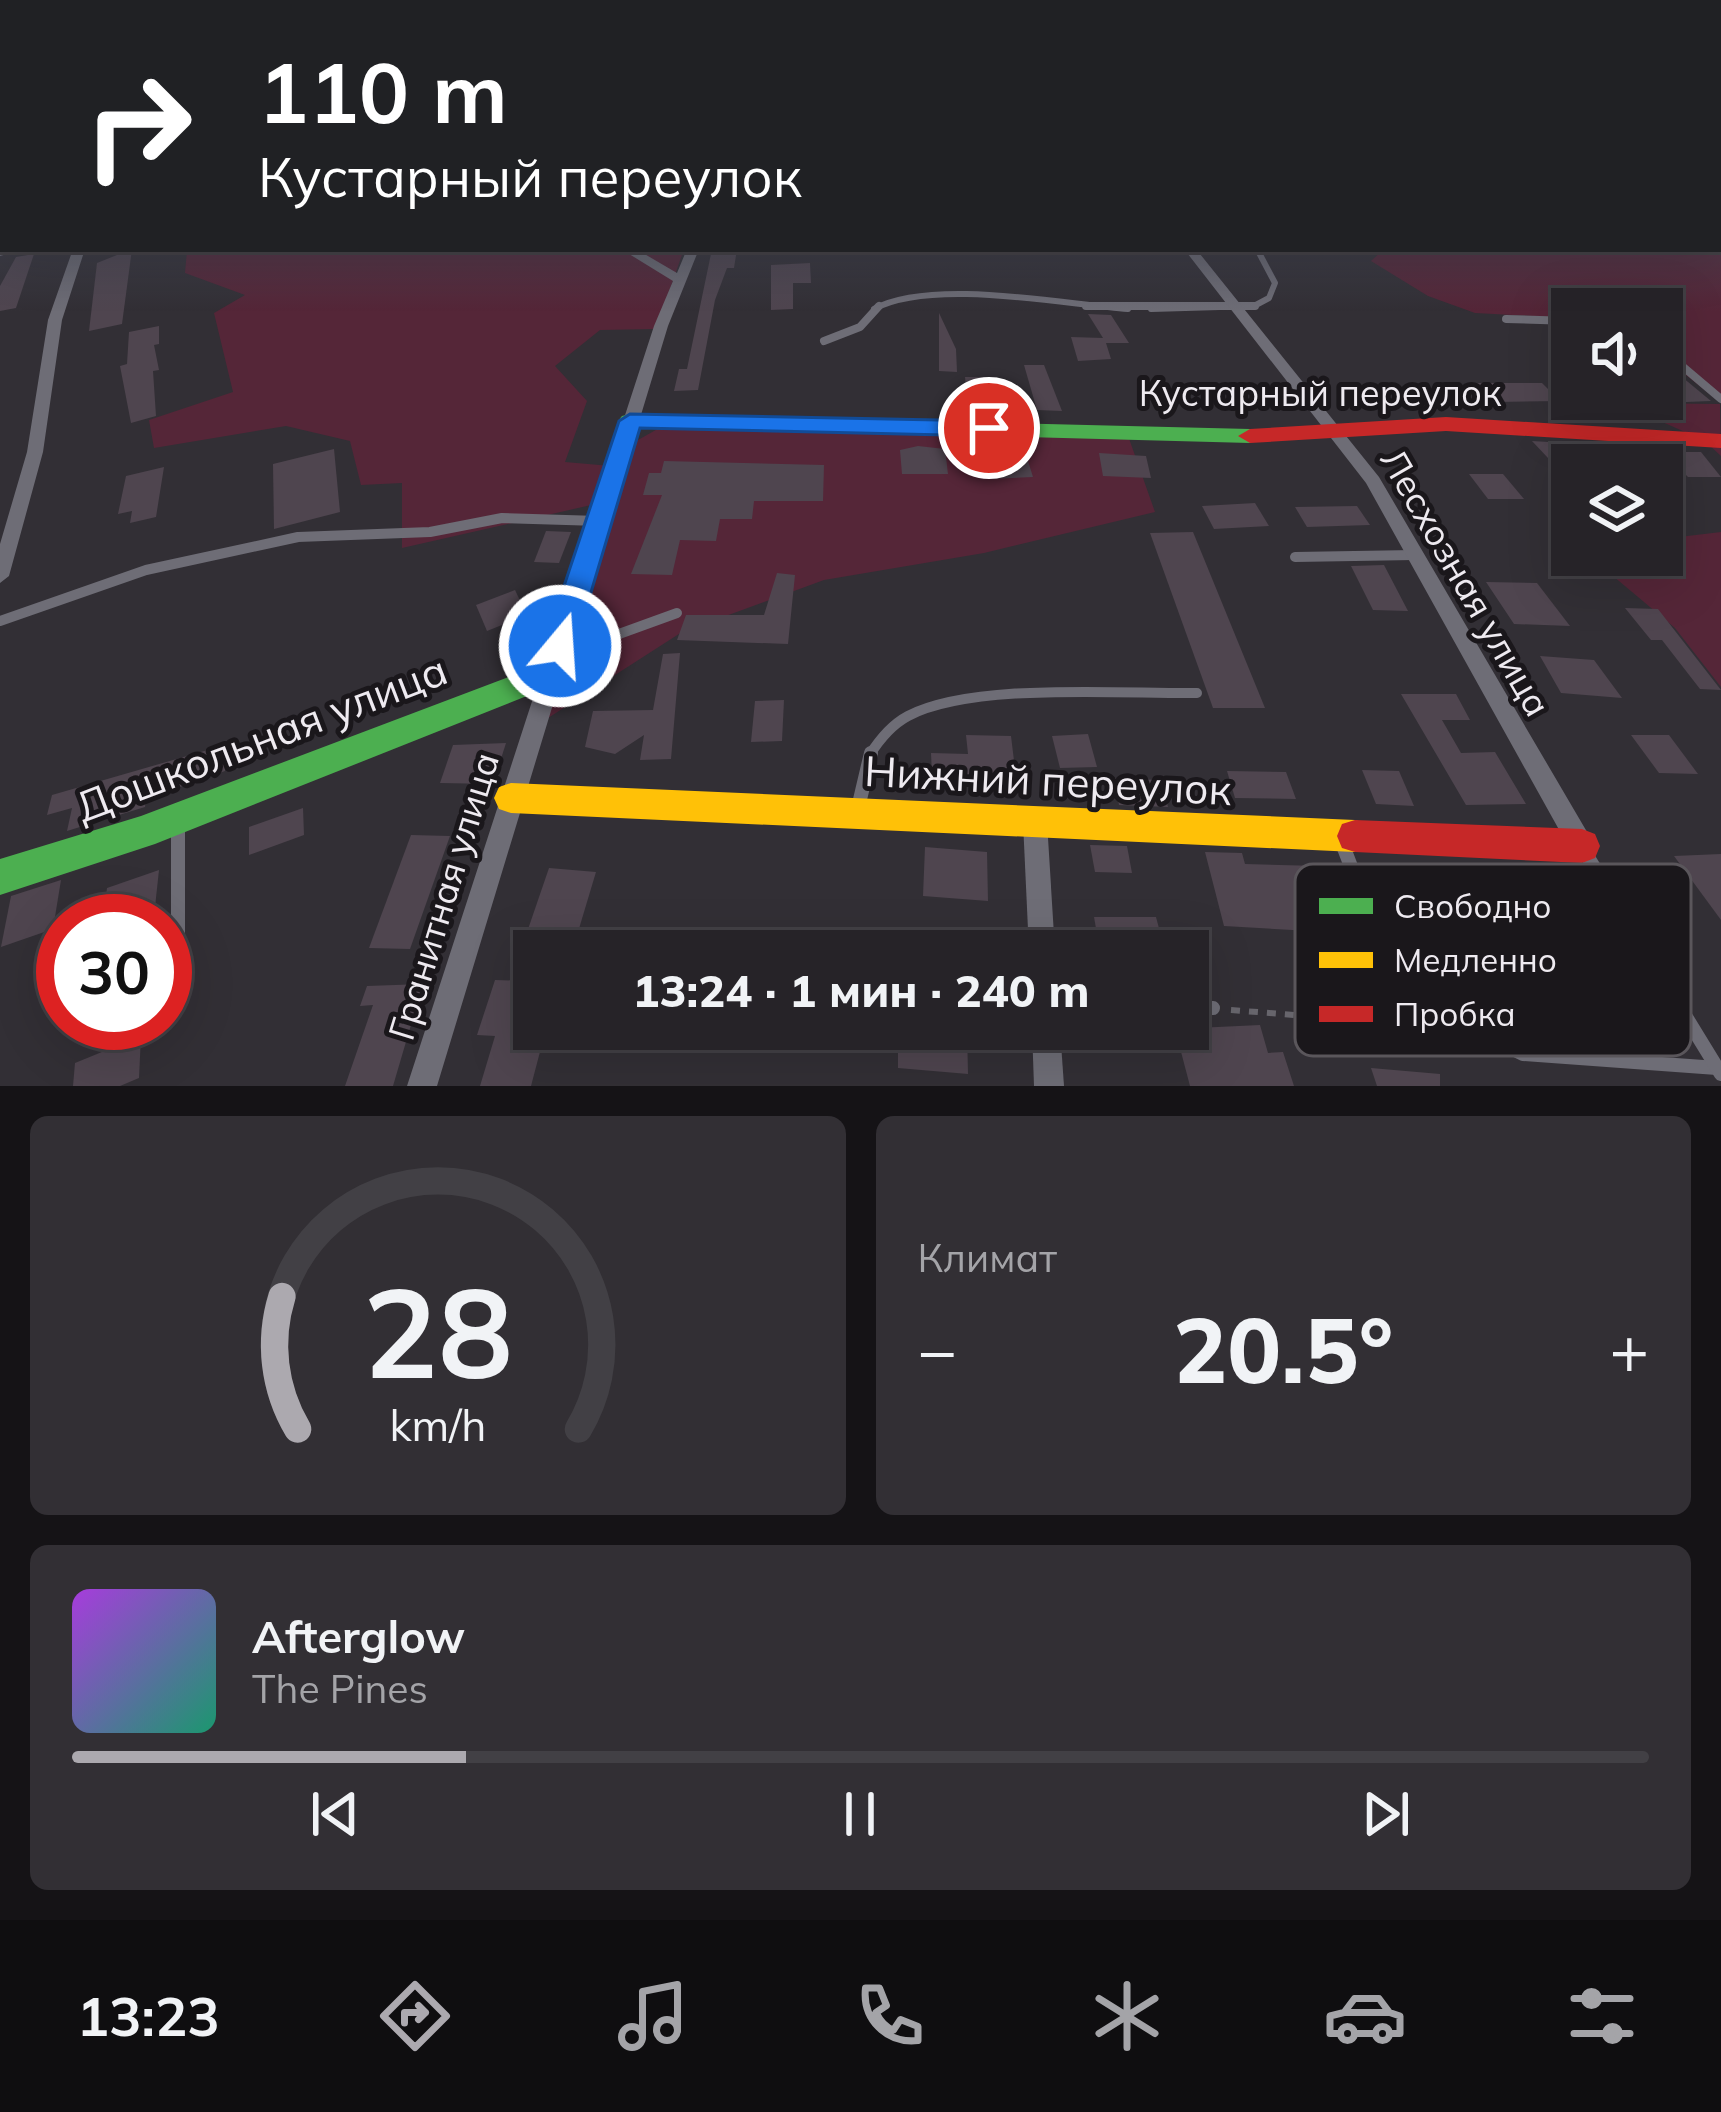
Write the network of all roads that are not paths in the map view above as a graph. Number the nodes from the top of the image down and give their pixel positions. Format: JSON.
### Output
{"nodes":[{"id":1,"x":78,"y":252,"type":"edge"},
{"id":2,"x":632,"y":252,"type":"edge"},
{"id":3,"x":691,"y":252,"type":"edge"},
{"id":4,"x":1192,"y":252,"type":"edge"},
{"id":5,"x":1259,"y":252,"type":"edge"},
{"id":6,"x":677,"y":278,"type":"junction"},
{"id":7,"x":1237,"y":307,"type":"junction"},
{"id":8,"x":1506,"y":320,"type":"dead end"},
{"id":9,"x":1551,"y":321,"type":"edge"},
{"id":10,"x":824,"y":341,"type":"dead end"},
{"id":11,"x":1683,"y":367,"type":"edge"},
{"id":12,"x":1721,"y":399,"type":"edge"},
{"id":13,"x":630,"y":421,"type":"junction"},
{"id":14,"x":1336,"y":432,"type":"junction"},
{"id":15,"x":1721,"y":441,"type":"edge"},
{"id":16,"x":599,"y":521,"type":"junction"},
{"id":17,"x":6,"y":534,"type":"edge"},
{"id":18,"x":1414,"y":555,"type":"junction"},
{"id":19,"x":1294,"y":557,"type":"dead end"},
{"id":20,"x":0,"y":576,"type":"edge"},
{"id":21,"x":676,"y":613,"type":"dead end"},
{"id":22,"x":0,"y":621,"type":"edge"},
{"id":23,"x":555,"y":659,"type":"junction"},
{"id":24,"x":1197,"y":693,"type":"dead end"},
{"id":25,"x":511,"y":798,"type":"junction"},
{"id":26,"x":858,"y":814,"type":"junction"},
{"id":27,"x":178,"y":818,"type":"junction"},
{"id":28,"x":1035,"y":822,"type":"junction"},
{"id":29,"x":1339,"y":835,"type":"junction"},
{"id":30,"x":1582,"y":846,"type":"junction"},
{"id":31,"x":1350,"y":864,"type":"edge"},
{"id":32,"x":1593,"y":864,"type":"edge"},
{"id":33,"x":0,"y":878,"type":"edge"},
{"id":34,"x":178,"y":894,"type":"edge"},
{"id":35,"x":1041,"y":930,"type":"edge"},
{"id":36,"x":1209,"y":1008,"type":"edge"},
{"id":37,"x":1213,"y":1008,"type":"road end"},
{"id":38,"x":1691,"y":1025,"type":"edge"},
{"id":39,"x":1047,"y":1050,"type":"edge"},
{"id":40,"x":1546,"y":1056,"type":"edge"},
{"id":41,"x":1719,"y":1071,"type":"edge"},
{"id":42,"x":422,"y":1086,"type":"edge"},
{"id":43,"x":1048,"y":1086,"type":"edge"}],
"edges":[{"from":1,"to":17,"type":"street"},
{"from":2,"to":6,"type":"street"},
{"from":3,"to":6,"type":"street","name":"Гранитная улица"},
{"from":4,"to":7,"type":"street","name":"Лесхозная улица"},
{"from":5,"to":7,"type":"lane"},
{"from":6,"to":13,"type":"street","name":"Гранитная улица"},
{"from":7,"to":10,"type":"lane"},
{"from":7,"to":14,"type":"street","name":"Лесхозная улица"},
{"from":8,"to":9,"type":"lane"},
{"from":11,"to":12,"type":"lane"},
{"from":13,"to":14,"type":"street","name":"Кустарный переулок"},
{"from":13,"to":16,"type":"street","name":"Гранитная улица"},
{"from":14,"to":15,"type":"street","name":"Кустарный переулок"},
{"from":14,"to":18,"type":"street","name":"Лесхозная улица"},
{"from":16,"to":22,"type":"lane"},
{"from":16,"to":23,"type":"street","name":"Гранитная улица"},
{"from":17,"to":20,"type":"street"},
{"from":18,"to":19,"type":"lane"},
{"from":18,"to":30,"type":"street","name":"Лесхозная улица"},
{"from":21,"to":23,"type":"lane"},
{"from":23,"to":25,"type":"street","name":"Гранитная улица"},
{"from":23,"to":27,"type":"street","name":"Дошкольная улица"},
{"from":24,"to":26,"type":"lane"},
{"from":25,"to":26,"type":"street","name":"Нижний переулок"},
{"from":25,"to":42,"type":"street","name":"Гранитная улица"},
{"from":26,"to":28,"type":"street","name":"Нижний переулок"},
{"from":27,"to":33,"type":"street","name":"Дошкольная улица"},
{"from":27,"to":34,"type":"lane"},
{"from":28,"to":29,"type":"street","name":"Нижний переулок"},
{"from":28,"to":35,"type":"street"},
{"from":29,"to":30,"type":"street","name":"Нижний переулок"},
{"from":29,"to":31,"type":"lane"},
{"from":30,"to":32,"type":"lane"},
{"from":36,"to":37,"type":"lane"},
{"from":38,"to":41,"type":"lane"},
{"from":39,"to":43,"type":"street"},
{"from":40,"to":41,"type":"lane"}]}
